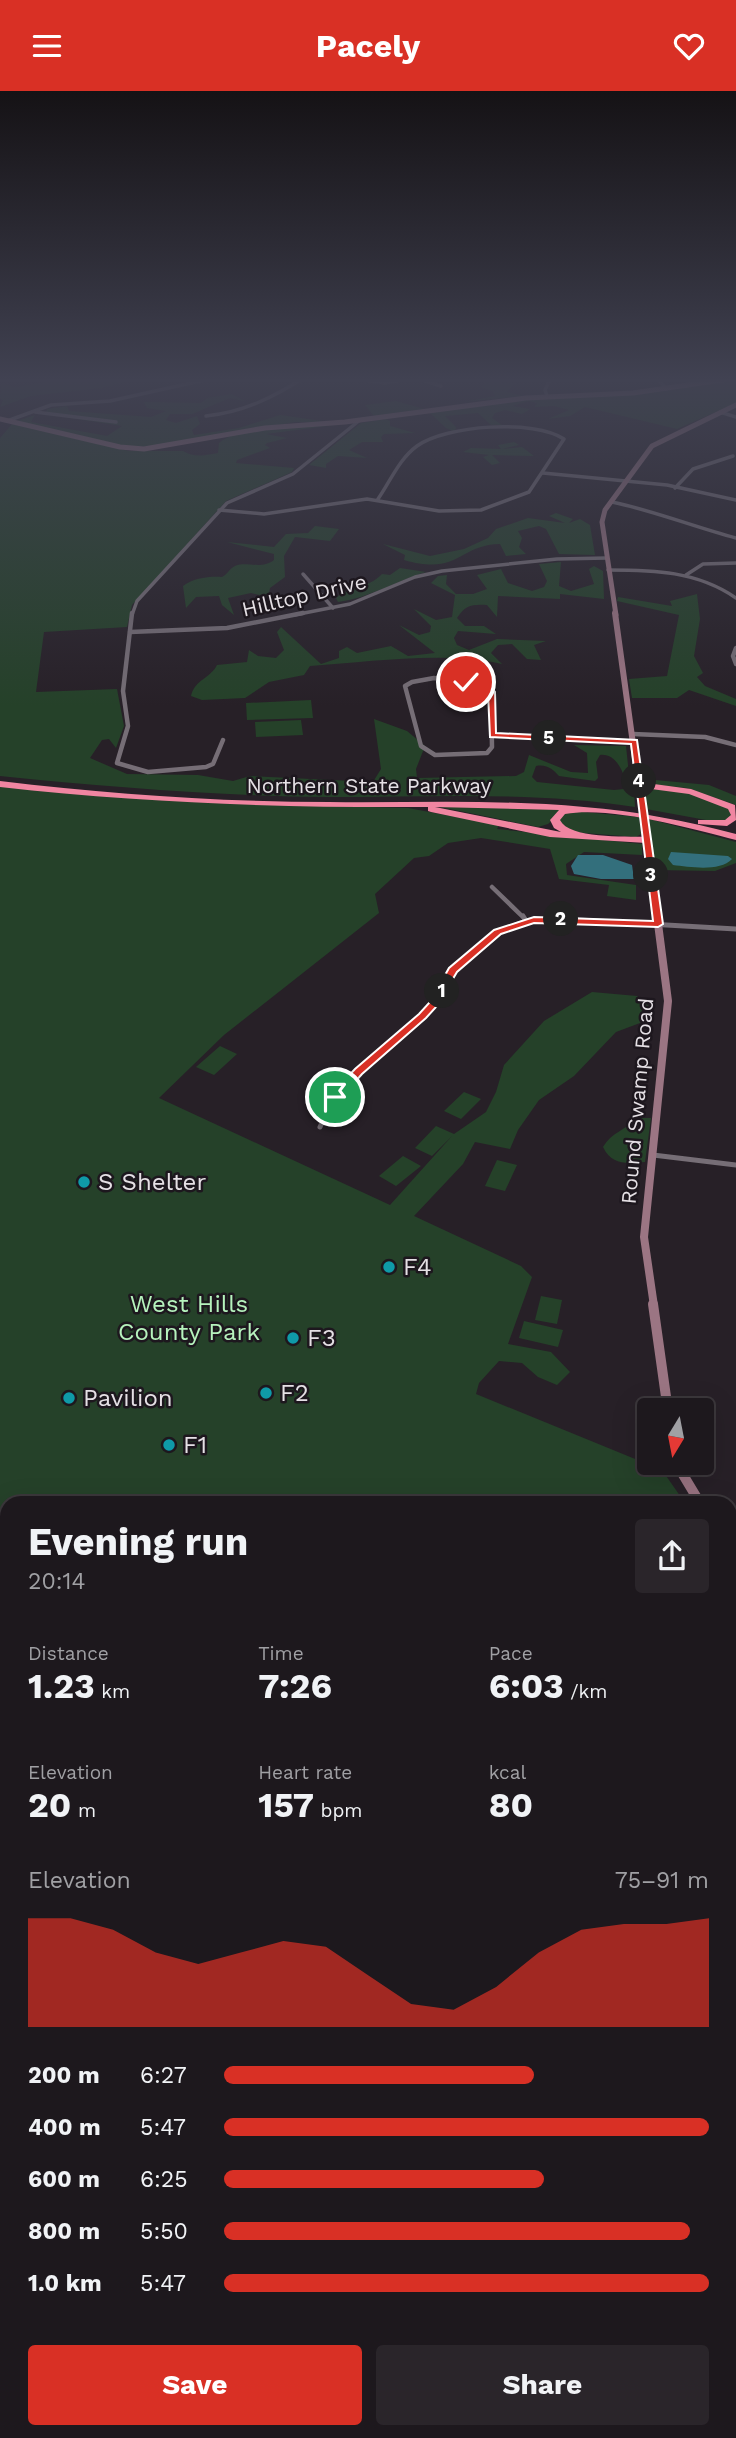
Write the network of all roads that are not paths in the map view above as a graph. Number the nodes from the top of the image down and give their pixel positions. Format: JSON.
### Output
{"nodes":[{"id":1,"x":264,"y":487,"type":"edge"},
{"id":2,"x":386,"y":487,"type":"edge"},
{"id":3,"x":533,"y":487,"type":"edge"},
{"id":4,"x":622,"y":487,"type":"edge"},
{"id":5,"x":665,"y":487,"type":"edge"},
{"id":6,"x":676,"y":488,"type":"joint"},
{"id":7,"x":378,"y":499,"type":"junction"},
{"id":8,"x":736,"y":500,"type":"edge"},
{"id":9,"x":612,"y":502,"type":"junction"},
{"id":10,"x":219,"y":510,"type":"junction"},
{"id":11,"x":736,"y":538,"type":"edge"},
{"id":12,"x":607,"y":558,"type":"junction"},
{"id":13,"x":736,"y":563,"type":"edge"},
{"id":14,"x":608,"y":570,"type":"junction"},
{"id":15,"x":303,"y":574,"type":"dead end"},
{"id":16,"x":686,"y":575,"type":"junction"},
{"id":17,"x":736,"y":599,"type":"edge"},
{"id":18,"x":333,"y":608,"type":"junction"},
{"id":19,"x":130,"y":632,"type":"junction"},
{"id":20,"x":736,"y":647,"type":"edge"},
{"id":21,"x":736,"y":664,"type":"edge"},
{"id":22,"x":492,"y":735,"type":"junction"},
{"id":23,"x":634,"y":738,"type":"junction"},
{"id":24,"x":223,"y":740,"type":"dead end"},
{"id":25,"x":736,"y":745,"type":"edge"},
{"id":26,"x":0,"y":782,"type":"edge"},
{"id":27,"x":639,"y":785,"type":"junction"},
{"id":28,"x":347,"y":805,"type":"junction"},
{"id":29,"x":736,"y":807,"type":"edge"},
{"id":30,"x":614,"y":811,"type":"junction"},
{"id":31,"x":627,"y":811,"type":"junction"},
{"id":32,"x":653,"y":815,"type":"junction"},
{"id":33,"x":685,"y":819,"type":"junction"},
{"id":34,"x":555,"y":820,"type":"junction"},
{"id":35,"x":512,"y":827,"type":"junction"},
{"id":36,"x":736,"y":835,"type":"edge"},
{"id":37,"x":590,"y":837,"type":"junction"},
{"id":38,"x":646,"y":840,"type":"junction"},
{"id":39,"x":492,"y":887,"type":"dead end"},
{"id":40,"x":526,"y":921,"type":"junction"},
{"id":41,"x":658,"y":924,"type":"junction"},
{"id":42,"x":736,"y":929,"type":"edge"},
{"id":43,"x":320,"y":1127,"type":"dead end"},
{"id":44,"x":653,"y":1156,"type":"junction"},
{"id":45,"x":736,"y":1165,"type":"edge"},
{"id":46,"x":666,"y":1398,"type":"edge"},
{"id":47,"x":684,"y":1475,"type":"edge"},
{"id":48,"x":696,"y":1496,"type":"edge"}],
"edges":[{"from":1,"to":10,"type":"street"},
{"from":2,"to":7,"type":"street"},
{"from":3,"to":7,"type":"street"},
{"from":4,"to":9,"type":"street","name":"Round Swamp Road"},
{"from":5,"to":6,"type":"street"},
{"from":6,"to":8,"type":"street"},
{"from":7,"to":10,"type":"street"},
{"from":9,"to":11,"type":"street"},
{"from":9,"to":12,"type":"street","name":"Round Swamp Road"},
{"from":10,"to":19,"type":"street"},
{"from":12,"to":14,"type":"street","name":"Round Swamp Road"},
{"from":12,"to":18,"type":"street","name":"Hilltop Drive"},
{"from":13,"to":16,"type":"street"},
{"from":14,"to":16,"type":"street"},
{"from":14,"to":23,"type":"street","name":"Round Swamp Road"},
{"from":15,"to":18,"type":"street"},
{"from":16,"to":17,"type":"street"},
{"from":18,"to":19,"type":"street","name":"Hilltop Drive"},
{"from":19,"to":24,"type":"street"},
{"from":20,"to":21,"type":"street"},
{"from":22,"to":22,"type":"street"},
{"from":22,"to":23,"type":"street"},
{"from":23,"to":25,"type":"street"},
{"from":23,"to":27,"type":"street","name":"Round Swamp Road"},
{"from":26,"to":28,"type":"highway","name":"Northern State Parkway"},
{"from":26,"to":31,"type":"highway","name":"Northern State Parkway"},
{"from":27,"to":29,"type":"highway"},
{"from":27,"to":33,"type":"highway"},
{"from":27,"to":38,"type":"street","name":"Round Swamp Road"},
{"from":28,"to":30,"type":"highway","name":"Northern State Parkway"},
{"from":28,"to":35,"type":"highway"},
{"from":30,"to":31,"type":"highway","name":"Northern State Parkway"},
{"from":30,"to":34,"type":"highway"},
{"from":31,"to":32,"type":"highway","name":"Northern State Parkway"},
{"from":32,"to":33,"type":"highway","name":"Northern State Parkway"},
{"from":32,"to":36,"type":"highway","name":"Northern State Parkway"},
{"from":33,"to":36,"type":"highway","name":"Northern State Parkway"},
{"from":34,"to":35,"type":"highway"},
{"from":34,"to":37,"type":"highway"},
{"from":35,"to":37,"type":"highway"},
{"from":37,"to":38,"type":"highway"},
{"from":38,"to":41,"type":"street","name":"Round Swamp Road"},
{"from":39,"to":40,"type":"street"},
{"from":40,"to":41,"type":"street"},
{"from":40,"to":43,"type":"street"},
{"from":41,"to":42,"type":"street"},
{"from":41,"to":44,"type":"street","name":"Round Swamp Road"},
{"from":44,"to":45,"type":"street"},
{"from":44,"to":46,"type":"street","name":"Round Swamp Road"},
{"from":47,"to":48,"type":"street"}]}
